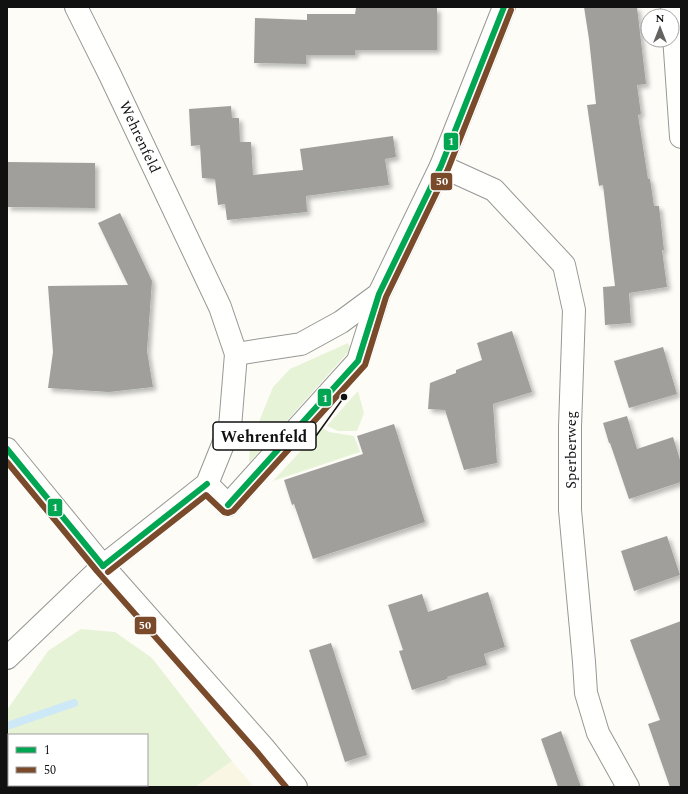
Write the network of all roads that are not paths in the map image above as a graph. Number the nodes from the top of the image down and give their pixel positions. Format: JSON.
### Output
{"nodes":[{"id":1,"x":76,"y":7,"type":"edge"},
{"id":2,"x":504,"y":7,"type":"edge"},
{"id":3,"x":672,"y":7,"type":"edge"},
{"id":4,"x":681,"y":137,"type":"edge"},
{"id":5,"x":441,"y":166,"type":"junction"},
{"id":6,"x":379,"y":294,"type":"junction"},
{"id":7,"x":236,"y":354,"type":"junction"},
{"id":8,"x":7,"y":450,"type":"edge"},
{"id":9,"x":207,"y":484,"type":"junction"},
{"id":10,"x":103,"y":566,"type":"junction"},
{"id":11,"x":7,"y":658,"type":"edge"},
{"id":12,"x":296,"y":787,"type":"edge"},
{"id":13,"x":628,"y":787,"type":"edge"}],
"edges":[{"from":1,"to":7,"type":"street","name":"Wehrenfeld"},
{"from":2,"to":5,"type":"street"},
{"from":3,"to":4,"type":"street"},
{"from":5,"to":6,"type":"street"},
{"from":5,"to":13,"type":"street","name":"Sperberweg"},
{"from":6,"to":7,"type":"street"},
{"from":6,"to":9,"type":"street"},
{"from":7,"to":9,"type":"street","name":"Wehrenfeld"},
{"from":8,"to":10,"type":"street"},
{"from":9,"to":10,"type":"street","name":"Wehrenfeld"},
{"from":10,"to":11,"type":"street","name":"Wehrenfeld"},
{"from":10,"to":12,"type":"street"}]}
